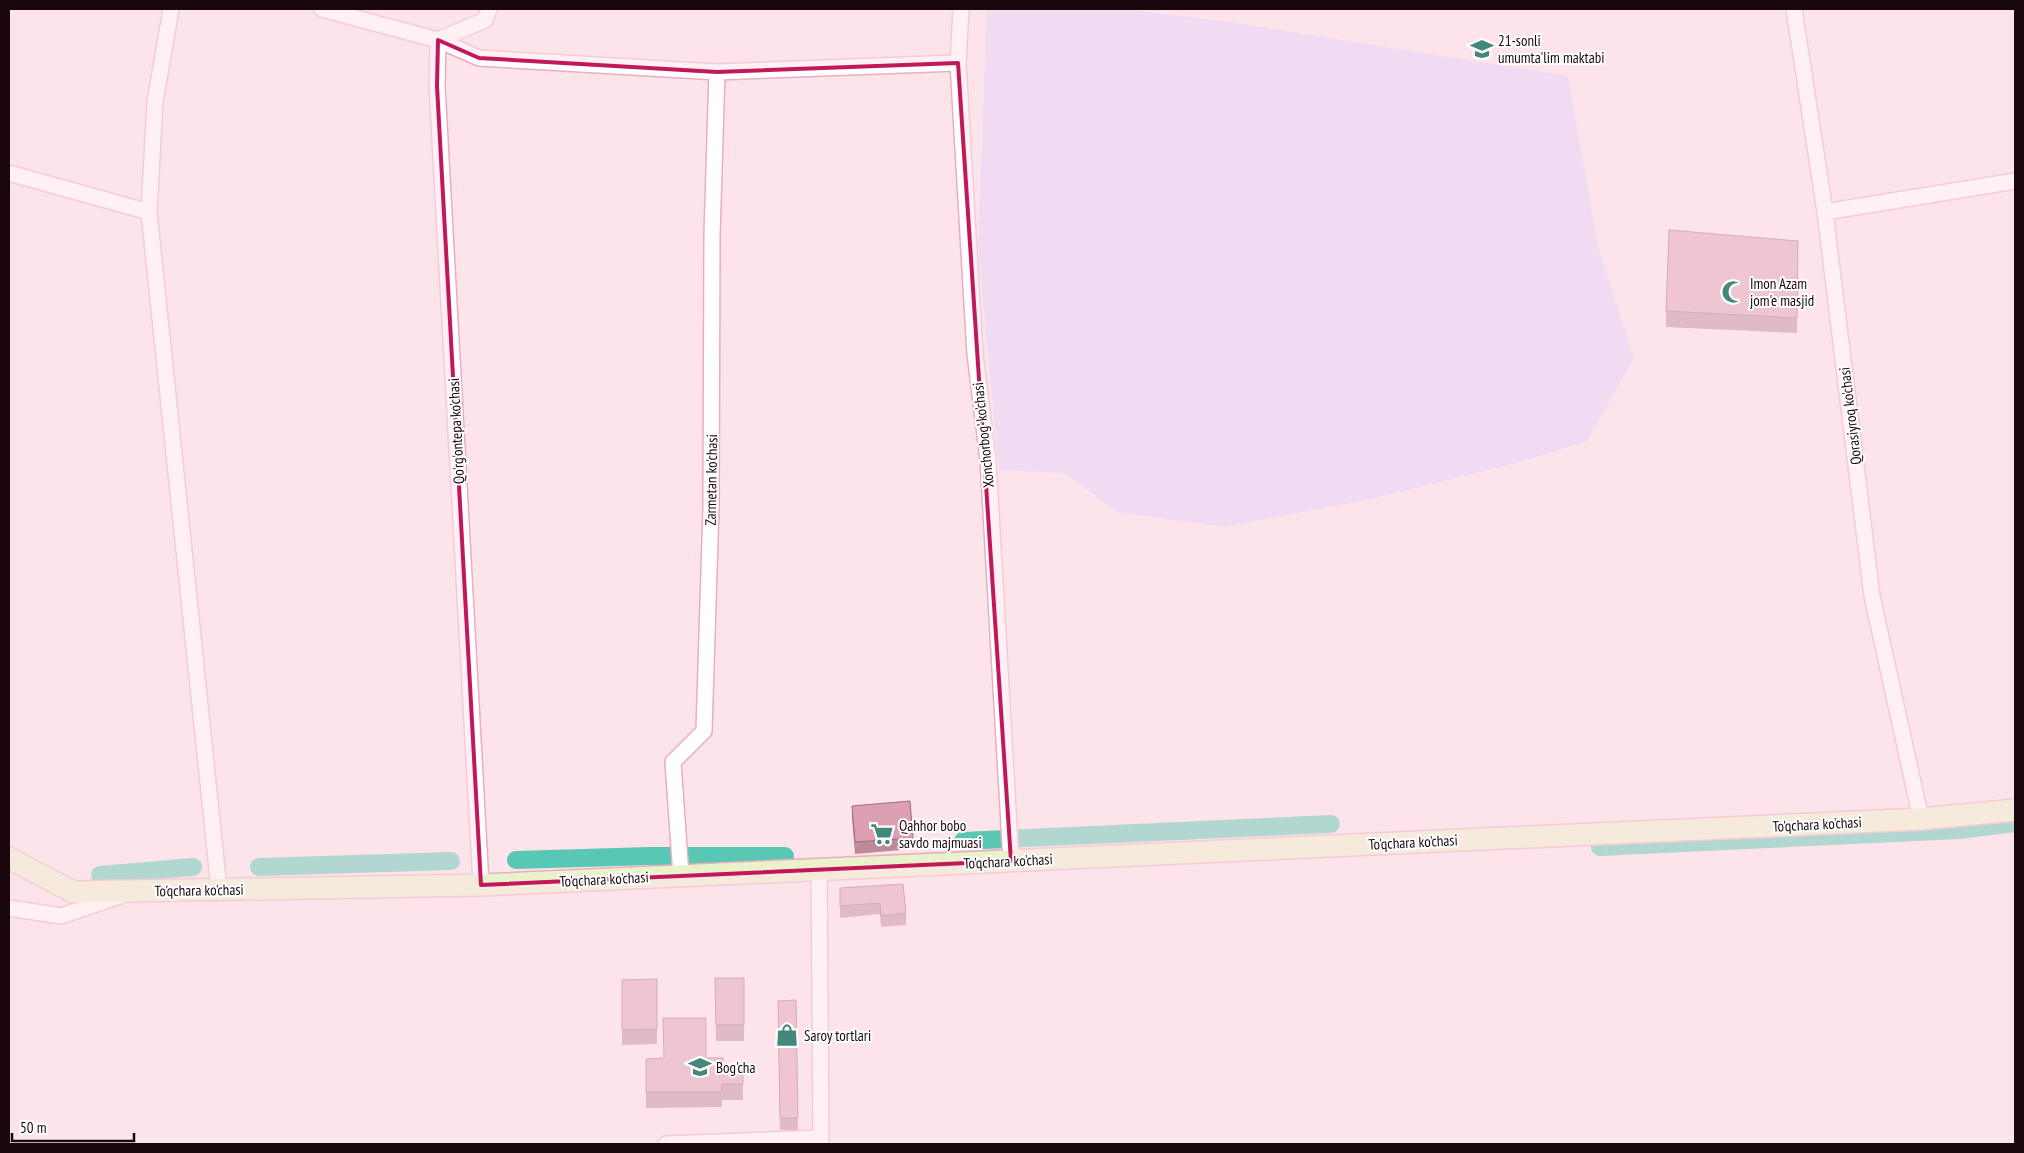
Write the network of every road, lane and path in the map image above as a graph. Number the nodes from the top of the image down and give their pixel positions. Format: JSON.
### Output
{"nodes":[{"id":1,"x":171,"y":9,"type":"edge"},
{"id":2,"x":322,"y":9,"type":"edge"},
{"id":3,"x":488,"y":9,"type":"edge"},
{"id":4,"x":961,"y":9,"type":"edge"},
{"id":5,"x":1794,"y":9,"type":"edge"},
{"id":6,"x":438,"y":40,"type":"junction"},
{"id":7,"x":958,"y":62,"type":"junction"},
{"id":8,"x":717,"y":72,"type":"junction"},
{"id":9,"x":9,"y":173,"type":"edge"},
{"id":10,"x":2015,"y":181,"type":"edge"},
{"id":11,"x":149,"y":212,"type":"junction"},
{"id":12,"x":1825,"y":212,"type":"junction"},
{"id":13,"x":2015,"y":810,"type":"edge"},
{"id":14,"x":1921,"y":820,"type":"junction"},
{"id":15,"x":9,"y":858,"type":"edge"},
{"id":16,"x":1011,"y":860,"type":"junction"},
{"id":17,"x":819,"y":869,"type":"junction"},
{"id":18,"x":681,"y":876,"type":"junction"},
{"id":19,"x":481,"y":885,"type":"junction"},
{"id":20,"x":219,"y":889,"type":"junction"},
{"id":21,"x":136,"y":891,"type":"junction"},
{"id":22,"x":9,"y":908,"type":"edge"},
{"id":23,"x":821,"y":1141,"type":"edge"},
{"id":24,"x":666,"y":1144,"type":"edge"}],
"edges":[{"from":1,"to":11,"type":"street"},
{"from":2,"to":6,"type":"street"},
{"from":3,"to":6,"type":"street"},
{"from":4,"to":7,"type":"street","name":"Xonchorbog' ko'chasi"},
{"from":5,"to":12,"type":"street","name":"Qorasiyroq ko'chasi"},
{"from":6,"to":8,"type":"street"},
{"from":6,"to":19,"type":"street","name":"Qo'rg'ontepa ko'chasi"},
{"from":7,"to":8,"type":"street"},
{"from":7,"to":16,"type":"street","name":"Xonchorbog' ko'chasi"},
{"from":8,"to":18,"type":"street","name":"Zarmetan ko'chasi"},
{"from":9,"to":11,"type":"street"},
{"from":10,"to":12,"type":"street"},
{"from":11,"to":20,"type":"street"},
{"from":12,"to":14,"type":"street","name":"Qorasiyroq ko'chasi"},
{"from":13,"to":14,"type":"street","name":"To'qchara ko'chasi"},
{"from":14,"to":16,"type":"street","name":"To'qchara ko'chasi"},
{"from":15,"to":21,"type":"street","name":"To'qchara ko'chasi"},
{"from":16,"to":17,"type":"street","name":"To'qchara ko'chasi"},
{"from":17,"to":18,"type":"street","name":"To'qchara ko'chasi"},
{"from":17,"to":23,"type":"street"},
{"from":18,"to":19,"type":"street","name":"To'qchara ko'chasi"},
{"from":19,"to":20,"type":"street","name":"To'qchara ko'chasi"},
{"from":20,"to":21,"type":"street","name":"To'qchara ko'chasi"},
{"from":21,"to":22,"type":"street"},
{"from":23,"to":24,"type":"street"}]}
